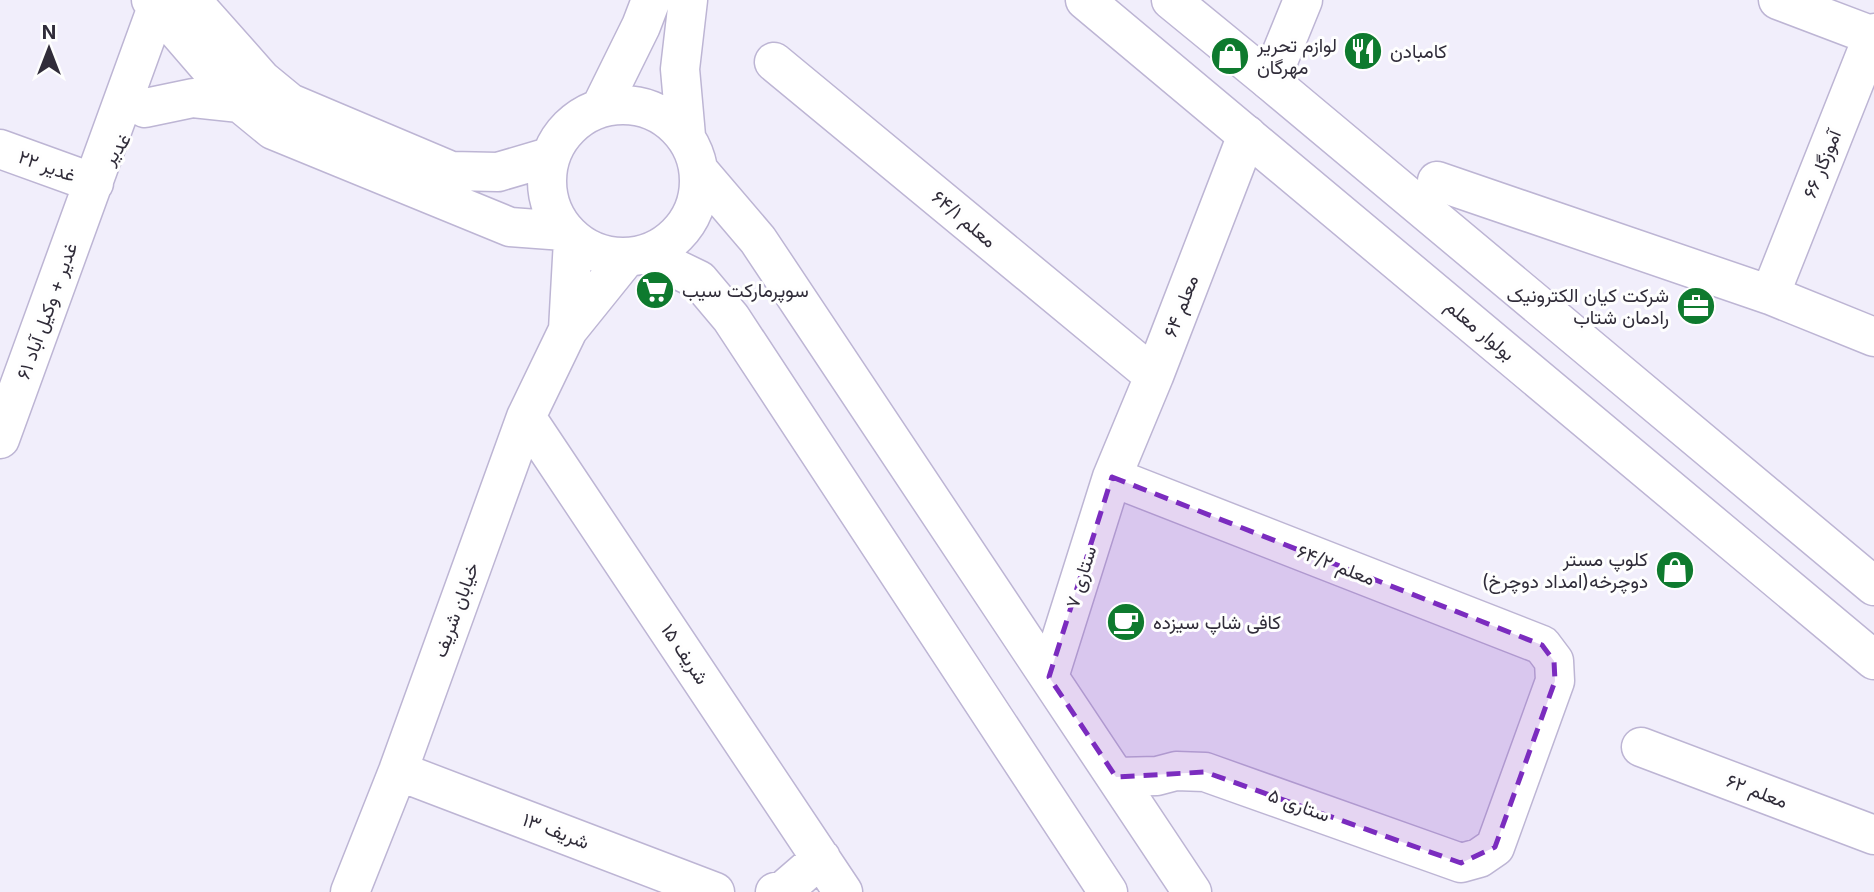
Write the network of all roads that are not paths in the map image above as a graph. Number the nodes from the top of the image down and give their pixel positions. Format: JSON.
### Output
{"nodes":[{"id":1,"x":651,"y":0,"type":"edge"},
{"id":2,"x":688,"y":0,"type":"edge"},
{"id":3,"x":1084,"y":0,"type":"edge"},
{"id":4,"x":1171,"y":0,"type":"edge"},
{"id":5,"x":1303,"y":0,"type":"edge"},
{"id":6,"x":1778,"y":0,"type":"edge"},
{"id":7,"x":173,"y":6,"type":"edge"},
{"id":8,"x":1873,"y":35,"type":"edge"},
{"id":9,"x":774,"y":62,"type":"dead end"},
{"id":10,"x":1270,"y":81,"type":"junction"},
{"id":11,"x":240,"y":103,"type":"junction"},
{"id":12,"x":601,"y":107,"type":"junction"},
{"id":13,"x":145,"y":108,"type":"junction"},
{"id":14,"x":1247,"y":135,"type":"junction"},
{"id":15,"x":685,"y":136,"type":"junction"},
{"id":16,"x":0,"y":149,"type":"edge"},
{"id":17,"x":550,"y":157,"type":"junction"},
{"id":18,"x":700,"y":172,"type":"junction"},
{"id":19,"x":1437,"y":181,"type":"dead end"},
{"id":20,"x":94,"y":183,"type":"junction"},
{"id":21,"x":568,"y":236,"type":"junction"},
{"id":22,"x":637,"y":256,"type":"junction"},
{"id":23,"x":1770,"y":295,"type":"junction"},
{"id":24,"x":568,"y":330,"type":"junction"},
{"id":25,"x":1874,"y":337,"type":"edge"},
{"id":26,"x":1154,"y":376,"type":"junction"},
{"id":27,"x":526,"y":417,"type":"junction"},
{"id":28,"x":0,"y":437,"type":"edge"},
{"id":29,"x":1112,"y":477,"type":"junction"},
{"id":30,"x":1874,"y":586,"type":"edge"},
{"id":31,"x":1874,"y":660,"type":"edge"},
{"id":32,"x":1049,"y":677,"type":"junction"},
{"id":33,"x":1641,"y":747,"type":"dead end"},
{"id":34,"x":398,"y":771,"type":"junction"},
{"id":35,"x":1116,"y":777,"type":"junction"},
{"id":36,"x":1874,"y":835,"type":"edge"},
{"id":37,"x":821,"y":858,"type":"junction"},
{"id":38,"x":1479,"y":858,"type":"joint"},
{"id":39,"x":350,"y":892,"type":"edge"},
{"id":40,"x":715,"y":892,"type":"edge"},
{"id":41,"x":775,"y":892,"type":"edge"},
{"id":42,"x":843,"y":892,"type":"edge"},
{"id":43,"x":1108,"y":892,"type":"edge"},
{"id":44,"x":1192,"y":892,"type":"edge"}],
"edges":[{"from":1,"to":12,"type":"street"},
{"from":2,"to":15,"type":"street"},
{"from":3,"to":14,"type":"street","name":"بولوار معلم"},
{"from":4,"to":10,"type":"street"},
{"from":5,"to":10,"type":"street"},
{"from":6,"to":8,"type":"street"},
{"from":7,"to":11,"type":"street"},
{"from":7,"to":13,"type":"street","name":"غدیر"},
{"from":7,"to":17,"type":"street"},
{"from":7,"to":20,"type":"street","name":"غدیر"},
{"from":8,"to":23,"type":"street","name":"آموزگار ۶۶"},
{"from":9,"to":26,"type":"street","name":"معلم ۶۴/۱"},
{"from":10,"to":30,"type":"street"},
{"from":11,"to":13,"type":"street"},
{"from":11,"to":21,"type":"street"},
{"from":12,"to":15,"type":"street"},
{"from":12,"to":17,"type":"street"},
{"from":13,"to":20,"type":"street","name":"غدیر"},
{"from":14,"to":26,"type":"street","name":"معلم ۶۴"},
{"from":14,"to":31,"type":"street","name":"بولوار معلم"},
{"from":15,"to":18,"type":"street"},
{"from":16,"to":20,"type":"street","name":"غدیر ۲۲"},
{"from":17,"to":21,"type":"street"},
{"from":18,"to":22,"type":"street"},
{"from":18,"to":32,"type":"street"},
{"from":19,"to":23,"type":"street"},
{"from":20,"to":28,"type":"street","name":"غدیر + وکیل آباد ۶۱"},
{"from":21,"to":22,"type":"street"},
{"from":21,"to":24,"type":"street","name":"خیابان شریف"},
{"from":22,"to":24,"type":"street","name":"خیابان شریف"},
{"from":22,"to":43,"type":"street"},
{"from":23,"to":25,"type":"street"},
{"from":24,"to":27,"type":"street","name":"خیابان شریف"},
{"from":26,"to":29,"type":"street","name":"معلم ۶۴"},
{"from":27,"to":34,"type":"street","name":"خیابان شریف"},
{"from":27,"to":37,"type":"street","name":"شریف ۱۵"},
{"from":29,"to":32,"type":"street","name":"ستاری ۷"},
{"from":29,"to":38,"type":"street","name":"معلم ۶۴/۲"},
{"from":32,"to":35,"type":"street"},
{"from":33,"to":36,"type":"street","name":"معلم ۶۲"},
{"from":34,"to":39,"type":"street","name":"خیابان شریف"},
{"from":34,"to":40,"type":"street","name":"شریف ۱۳"},
{"from":35,"to":38,"type":"street","name":"ستاری ۵"},
{"from":35,"to":44,"type":"street"},
{"from":37,"to":41,"type":"street"},
{"from":37,"to":42,"type":"street","name":"شریف ۱۵"}]}
